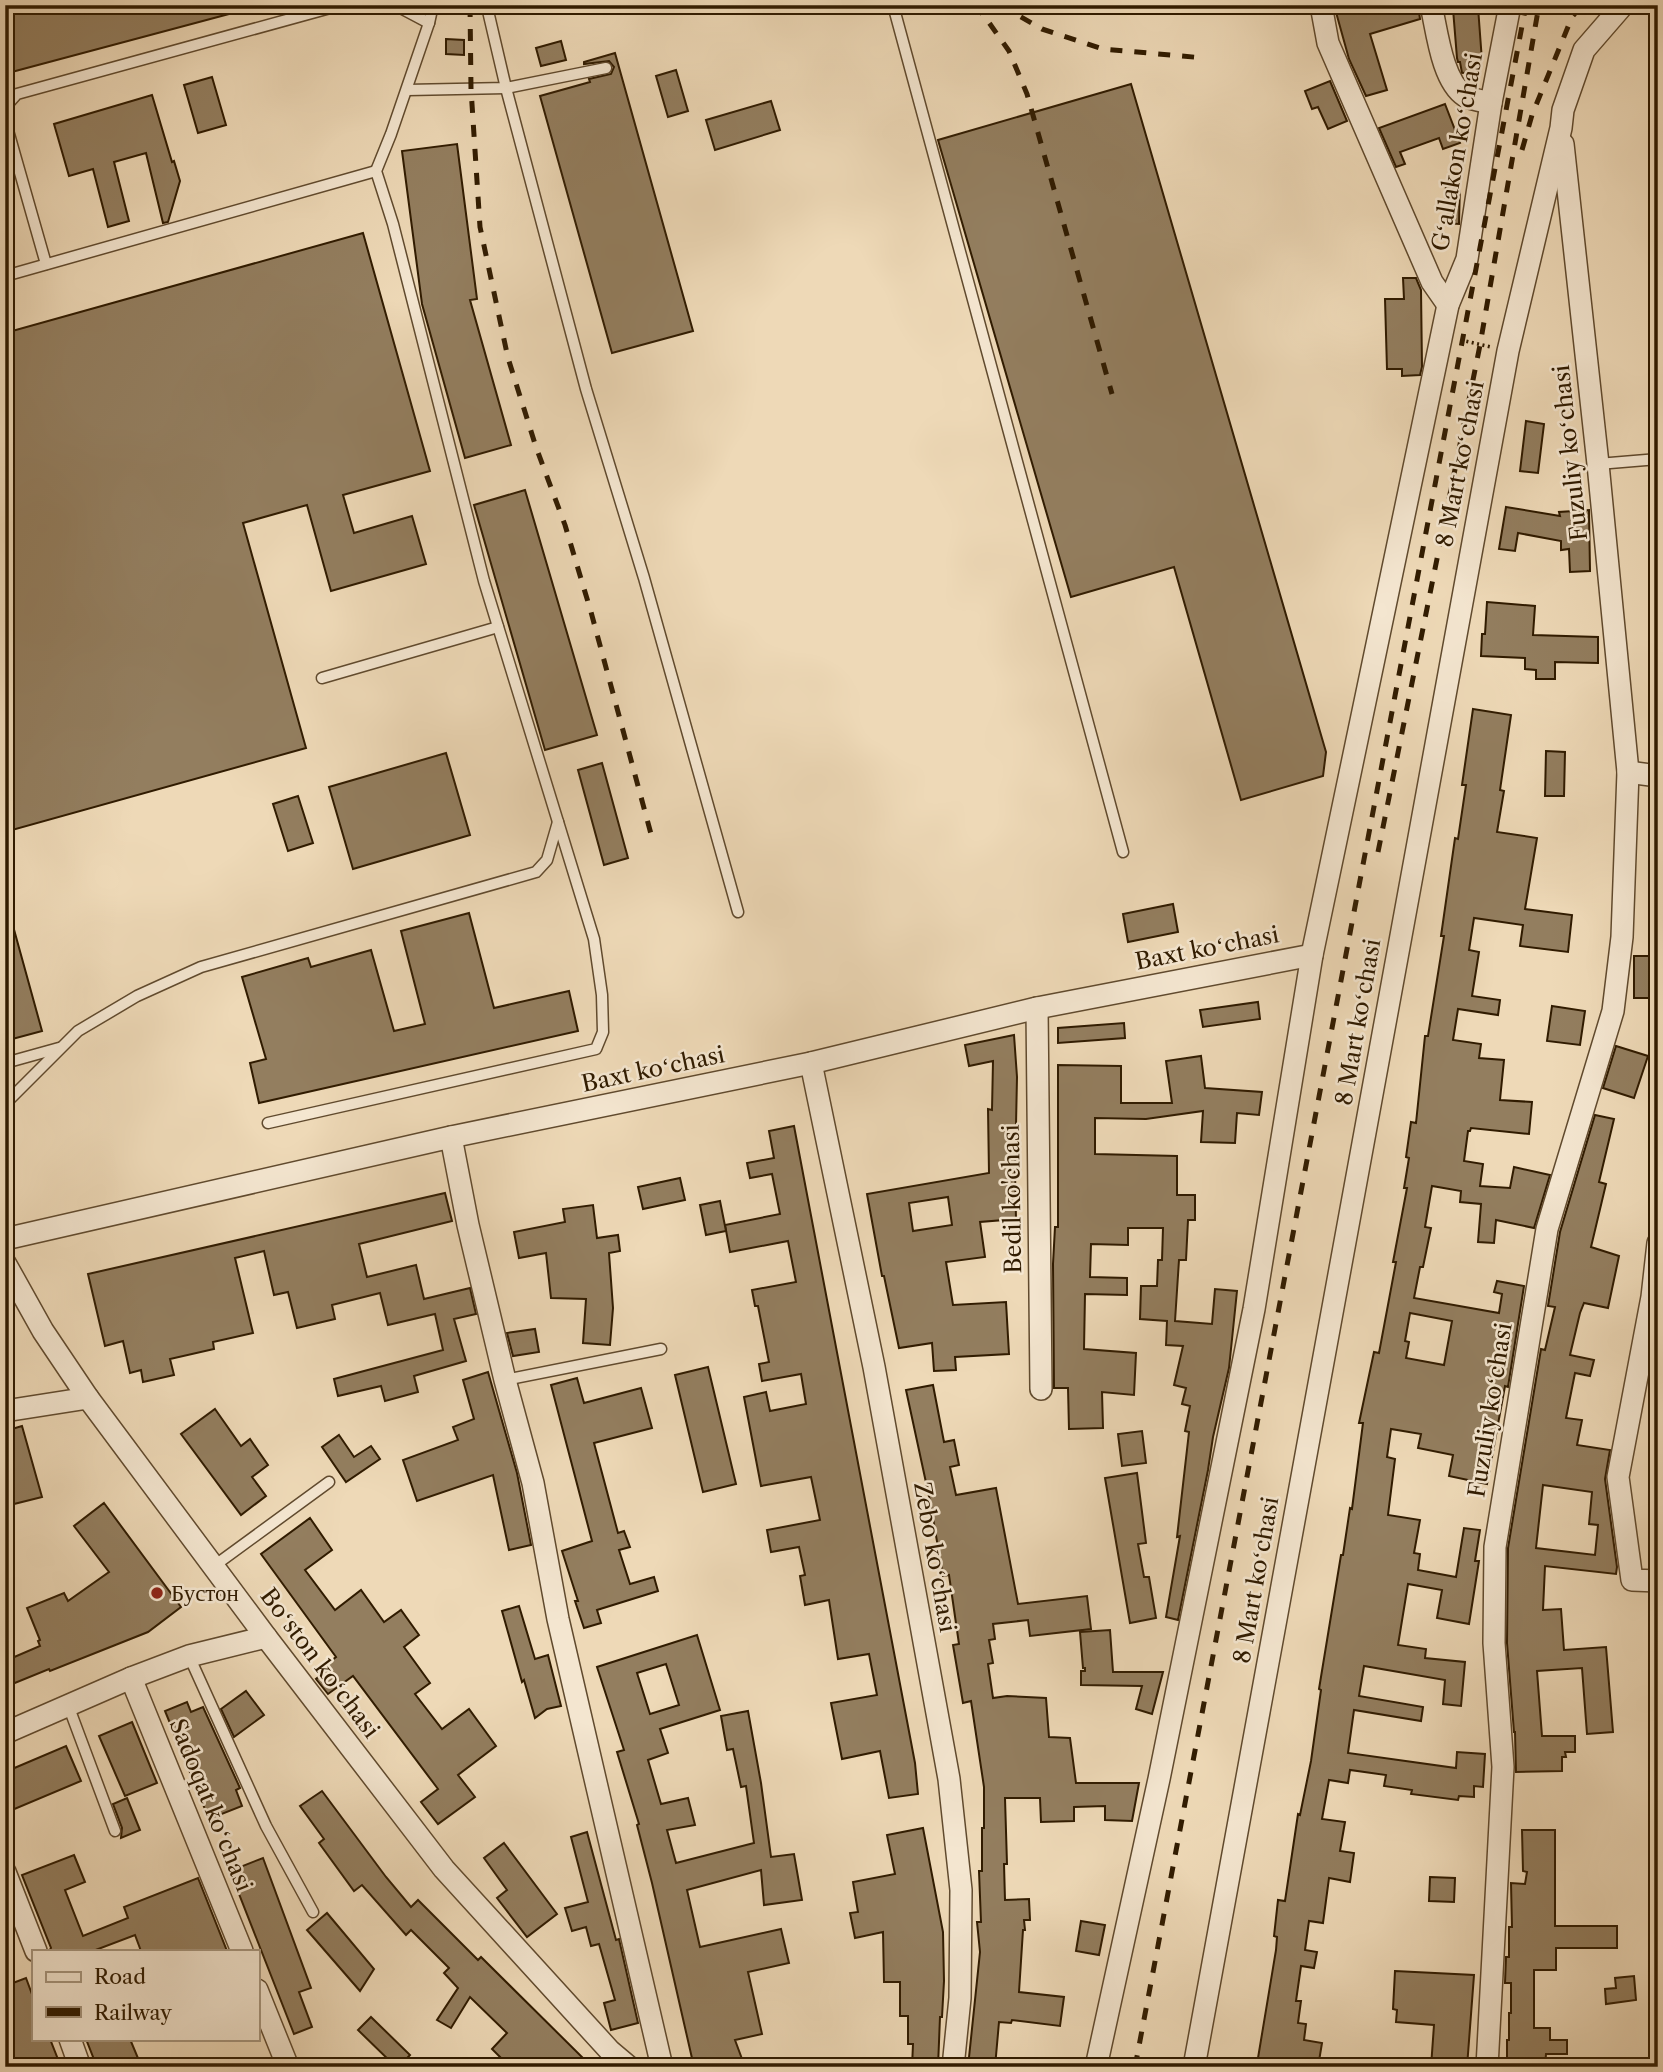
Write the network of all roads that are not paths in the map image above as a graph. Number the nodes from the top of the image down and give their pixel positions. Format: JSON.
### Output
{"nodes":[{"id":1,"x":341,"y":5,"type":"edge"},
{"id":2,"x":395,"y":5,"type":"edge"},
{"id":3,"x":433,"y":5,"type":"edge"},
{"id":4,"x":893,"y":5,"type":"edge"},
{"id":5,"x":1321,"y":5,"type":"edge"},
{"id":6,"x":1431,"y":5,"type":"edge"},
{"id":7,"x":1510,"y":5,"type":"edge"},
{"id":8,"x":1623,"y":5,"type":"edge"},
{"id":9,"x":488,"y":11,"type":"dead end"},
{"id":10,"x":429,"y":23,"type":"junction"},
{"id":11,"x":606,"y":68,"type":"dead end"},
{"id":12,"x":506,"y":88,"type":"junction"},
{"id":13,"x":407,"y":90,"type":"junction"},
{"id":14,"x":1491,"y":103,"type":"junction"},
{"id":15,"x":1561,"y":128,"type":"junction"},
{"id":16,"x":376,"y":171,"type":"junction"},
{"id":17,"x":46,"y":264,"type":"junction"},
{"id":18,"x":5,"y":276,"type":"edge"},
{"id":19,"x":1448,"y":305,"type":"junction"},
{"id":20,"x":1658,"y":459,"type":"edge"},
{"id":21,"x":1598,"y":464,"type":"junction"},
{"id":22,"x":498,"y":627,"type":"junction"},
{"id":23,"x":322,"y":678,"type":"dead end"},
{"id":24,"x":1628,"y":772,"type":"junction"},
{"id":25,"x":1658,"y":776,"type":"edge"},
{"id":26,"x":558,"y":822,"type":"junction"},
{"id":27,"x":1123,"y":852,"type":"dead end"},
{"id":28,"x":738,"y":912,"type":"dead end"},
{"id":29,"x":1312,"y":955,"type":"junction"},
{"id":30,"x":1037,"y":1008,"type":"junction"},
{"id":31,"x":61,"y":1047,"type":"junction"},
{"id":32,"x":5,"y":1063,"type":"edge"},
{"id":33,"x":811,"y":1063,"type":"junction"},
{"id":34,"x":5,"y":1104,"type":"edge"},
{"id":35,"x":268,"y":1123,"type":"dead end"},
{"id":36,"x":451,"y":1137,"type":"junction"},
{"id":37,"x":5,"y":1239,"type":"edge"},
{"id":38,"x":1658,"y":1243,"type":"edge"},
{"id":39,"x":5,"y":1263,"type":"edge"},
{"id":40,"x":1651,"y":1336,"type":"edge"},
{"id":41,"x":661,"y":1349,"type":"dead end"},
{"id":42,"x":505,"y":1380,"type":"junction"},
{"id":43,"x":1041,"y":1389,"type":"dead end"},
{"id":44,"x":88,"y":1398,"type":"junction"},
{"id":45,"x":5,"y":1411,"type":"edge"},
{"id":46,"x":328,"y":1482,"type":"dead end"},
{"id":47,"x":214,"y":1566,"type":"junction"},
{"id":48,"x":1658,"y":1581,"type":"edge"},
{"id":49,"x":266,"y":1637,"type":"junction"},
{"id":50,"x":189,"y":1656,"type":"junction"},
{"id":51,"x":131,"y":1678,"type":"junction"},
{"id":52,"x":68,"y":1705,"type":"junction"},
{"id":53,"x":5,"y":1733,"type":"edge"},
{"id":54,"x":115,"y":1831,"type":"dead end"},
{"id":55,"x":5,"y":1872,"type":"edge"},
{"id":56,"x":313,"y":1912,"type":"dead end"},
{"id":57,"x":36,"y":1950,"type":"edge"},
{"id":58,"x":242,"y":1950,"type":"edge"},
{"id":59,"x":259,"y":1995,"type":"edge"},
{"id":60,"x":69,"y":2040,"type":"edge"},
{"id":61,"x":80,"y":2067,"type":"edge"},
{"id":62,"x":288,"y":2067,"type":"edge"},
{"id":63,"x":629,"y":2067,"type":"edge"},
{"id":64,"x":662,"y":2067,"type":"edge"},
{"id":65,"x":953,"y":2067,"type":"edge"},
{"id":66,"x":1096,"y":2067,"type":"edge"},
{"id":67,"x":1194,"y":2067,"type":"edge"},
{"id":68,"x":1487,"y":2067,"type":"edge"}],
"edges":[{"from":1,"to":17,"type":"lane"},
{"from":2,"to":10,"type":"lane"},
{"from":3,"to":10,"type":"lane"},
{"from":4,"to":27,"type":"lane"},
{"from":5,"to":19,"type":"street"},
{"from":6,"to":14,"type":"street"},
{"from":7,"to":14,"type":"street","name":"Gʻallakon koʻchasi"},
{"from":8,"to":15,"type":"street","name":"8 Mart koʻchasi"},
{"from":9,"to":12,"type":"lane"},
{"from":10,"to":13,"type":"lane"},
{"from":11,"to":12,"type":"lane"},
{"from":12,"to":13,"type":"lane"},
{"from":12,"to":28,"type":"lane"},
{"from":13,"to":16,"type":"lane"},
{"from":14,"to":19,"type":"street","name":"Gʻallakon koʻchasi"},
{"from":15,"to":21,"type":"street","name":"Fuzuliy koʻchasi"},
{"from":15,"to":67,"type":"street","name":"8 Mart koʻchasi"},
{"from":16,"to":17,"type":"lane"},
{"from":16,"to":22,"type":"lane"},
{"from":17,"to":18,"type":"lane"},
{"from":19,"to":29,"type":"street","name":"Gʻallakon koʻchasi"},
{"from":20,"to":21,"type":"lane"},
{"from":21,"to":24,"type":"street","name":"Fuzuliy koʻchasi"},
{"from":22,"to":23,"type":"lane"},
{"from":22,"to":26,"type":"lane"},
{"from":24,"to":25,"type":"street"},
{"from":24,"to":68,"type":"street","name":"Fuzuliy koʻchasi"},
{"from":26,"to":31,"type":"lane"},
{"from":26,"to":35,"type":"lane"},
{"from":29,"to":30,"type":"street","name":"Baxt koʻchasi"},
{"from":29,"to":66,"type":"street","name":"Gʻallakon koʻchasi"},
{"from":30,"to":33,"type":"street","name":"Baxt koʻchasi"},
{"from":30,"to":43,"type":"street","name":"Bedil ko'chasi"},
{"from":31,"to":32,"type":"lane"},
{"from":31,"to":34,"type":"lane"},
{"from":33,"to":36,"type":"street","name":"Baxt koʻchasi"},
{"from":33,"to":65,"type":"street","name":"Zebo koʻchasi"},
{"from":36,"to":37,"type":"street","name":"Baxt koʻchasi"},
{"from":36,"to":42,"type":"street"},
{"from":38,"to":40,"type":"street"},
{"from":39,"to":44,"type":"street","name":"Boʻston koʻchasi"},
{"from":40,"to":48,"type":"street"},
{"from":41,"to":42,"type":"lane"},
{"from":42,"to":64,"type":"street"},
{"from":44,"to":45,"type":"street"},
{"from":44,"to":47,"type":"street","name":"Boʻston koʻchasi"},
{"from":46,"to":47,"type":"lane"},
{"from":47,"to":49,"type":"street","name":"Boʻston koʻchasi"},
{"from":49,"to":50,"type":"street"},
{"from":49,"to":63,"type":"street","name":"Boʻston koʻchasi"},
{"from":50,"to":51,"type":"street"},
{"from":50,"to":56,"type":"lane"},
{"from":51,"to":52,"type":"street"},
{"from":51,"to":58,"type":"street","name":"Sadoqat koʻchasi"},
{"from":52,"to":53,"type":"street"},
{"from":52,"to":54,"type":"lane"},
{"from":55,"to":57,"type":"street"},
{"from":59,"to":62,"type":"street"},
{"from":60,"to":61,"type":"street"}]}
